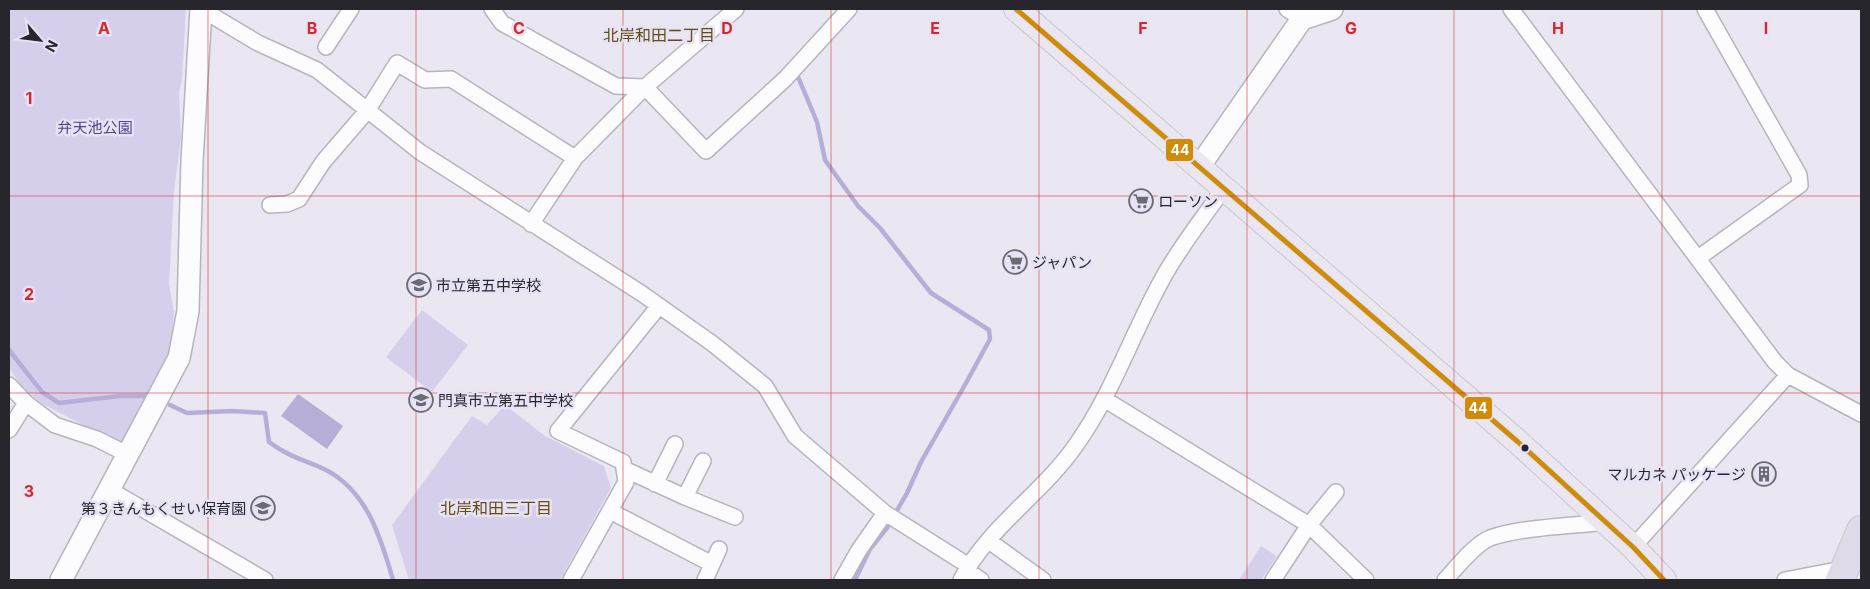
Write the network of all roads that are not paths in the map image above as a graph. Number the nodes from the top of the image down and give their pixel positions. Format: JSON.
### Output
{"nodes":[{"id":1,"x":201,"y":9,"type":"edge"},
{"id":2,"x":492,"y":9,"type":"edge"},
{"id":3,"x":736,"y":9,"type":"edge"},
{"id":4,"x":849,"y":9,"type":"edge"},
{"id":5,"x":1016,"y":9,"type":"edge"},
{"id":6,"x":1332,"y":9,"type":"edge"},
{"id":7,"x":1511,"y":9,"type":"edge"},
{"id":8,"x":1706,"y":9,"type":"edge"},
{"id":9,"x":343,"y":12,"type":"edge"},
{"id":10,"x":1295,"y":14,"type":"edge"},
{"id":11,"x":326,"y":47,"type":"dead end"},
{"id":12,"x":645,"y":87,"type":"junction"},
{"id":13,"x":367,"y":111,"type":"junction"},
{"id":14,"x":576,"y":158,"type":"junction"},
{"id":15,"x":1199,"y":167,"type":"junction"},
{"id":16,"x":1224,"y":188,"type":"junction"},
{"id":17,"x":270,"y":205,"type":"dead end"},
{"id":18,"x":531,"y":224,"type":"junction"},
{"id":19,"x":1698,"y":258,"type":"junction"},
{"id":20,"x":659,"y":306,"type":"junction"},
{"id":21,"x":1788,"y":375,"type":"junction"},
{"id":22,"x":9,"y":385,"type":"edge"},
{"id":23,"x":1104,"y":399,"type":"junction"},
{"id":24,"x":26,"y":403,"type":"junction"},
{"id":25,"x":1861,"y":414,"type":"edge"},
{"id":26,"x":9,"y":430,"type":"edge"},
{"id":27,"x":675,"y":444,"type":"dead end"},
{"id":28,"x":129,"y":456,"type":"junction"},
{"id":29,"x":703,"y":461,"type":"dead end"},
{"id":30,"x":624,"y":469,"type":"junction"},
{"id":31,"x":655,"y":484,"type":"junction"},
{"id":32,"x":110,"y":490,"type":"junction"},
{"id":33,"x":1336,"y":492,"type":"dead end"},
{"id":34,"x":685,"y":498,"type":"junction"},
{"id":35,"x":610,"y":511,"type":"junction"},
{"id":36,"x":886,"y":512,"type":"junction"},
{"id":37,"x":735,"y":517,"type":"dead end"},
{"id":38,"x":1606,"y":522,"type":"junction"},
{"id":39,"x":1309,"y":525,"type":"junction"},
{"id":40,"x":1861,"y":530,"type":"edge"},
{"id":41,"x":989,"y":541,"type":"junction"},
{"id":42,"x":1633,"y":547,"type":"junction"},
{"id":43,"x":718,"y":549,"type":"dead end"},
{"id":44,"x":712,"y":564,"type":"junction"},
{"id":45,"x":965,"y":572,"type":"edge"},
{"id":46,"x":1853,"y":572,"type":"edge"},
{"id":47,"x":61,"y":580,"type":"edge"},
{"id":48,"x":265,"y":580,"type":"edge"},
{"id":49,"x":571,"y":580,"type":"edge"},
{"id":50,"x":705,"y":580,"type":"edge"},
{"id":51,"x":842,"y":580,"type":"edge"},
{"id":52,"x":981,"y":580,"type":"edge"},
{"id":53,"x":1043,"y":580,"type":"edge"},
{"id":54,"x":1273,"y":580,"type":"edge"},
{"id":55,"x":1366,"y":580,"type":"edge"},
{"id":56,"x":1445,"y":580,"type":"edge"},
{"id":57,"x":1664,"y":580,"type":"edge"},
{"id":58,"x":1785,"y":580,"type":"edge"}],
"edges":[{"from":1,"to":13,"type":"street"},
{"from":1,"to":28,"type":"street"},
{"from":2,"to":12,"type":"street"},
{"from":3,"to":12,"type":"street"},
{"from":4,"to":12,"type":"street"},
{"from":5,"to":15,"type":"main road"},
{"from":6,"to":10,"type":"street"},
{"from":7,"to":19,"type":"street"},
{"from":8,"to":19,"type":"street"},
{"from":9,"to":11,"type":"street"},
{"from":10,"to":15,"type":"street"},
{"from":12,"to":14,"type":"street"},
{"from":13,"to":14,"type":"street"},
{"from":13,"to":17,"type":"street"},
{"from":13,"to":18,"type":"street"},
{"from":14,"to":18,"type":"street"},
{"from":15,"to":16,"type":"main road"},
{"from":16,"to":23,"type":"street"},
{"from":16,"to":38,"type":"main road"},
{"from":18,"to":20,"type":"street"},
{"from":19,"to":21,"type":"street"},
{"from":20,"to":30,"type":"street"},
{"from":20,"to":36,"type":"street"},
{"from":21,"to":25,"type":"street"},
{"from":21,"to":42,"type":"street"},
{"from":22,"to":24,"type":"street"},
{"from":23,"to":39,"type":"street"},
{"from":23,"to":41,"type":"street"},
{"from":24,"to":26,"type":"street"},
{"from":24,"to":28,"type":"street"},
{"from":27,"to":31,"type":"street"},
{"from":28,"to":32,"type":"street"},
{"from":29,"to":34,"type":"street"},
{"from":30,"to":31,"type":"street"},
{"from":30,"to":35,"type":"street"},
{"from":31,"to":34,"type":"street"},
{"from":32,"to":47,"type":"street"},
{"from":32,"to":48,"type":"street"},
{"from":33,"to":39,"type":"street"},
{"from":34,"to":37,"type":"street"},
{"from":35,"to":44,"type":"street"},
{"from":35,"to":49,"type":"street"},
{"from":36,"to":45,"type":"street"},
{"from":36,"to":51,"type":"street"},
{"from":38,"to":42,"type":"main road"},
{"from":38,"to":56,"type":"street"},
{"from":39,"to":54,"type":"street"},
{"from":39,"to":55,"type":"street"},
{"from":40,"to":46,"type":"highway"},
{"from":41,"to":45,"type":"street"},
{"from":41,"to":53,"type":"street"},
{"from":42,"to":57,"type":"main road"},
{"from":43,"to":44,"type":"street"},
{"from":44,"to":50,"type":"street"},
{"from":45,"to":52,"type":"street"},
{"from":46,"to":58,"type":"street"}]}
